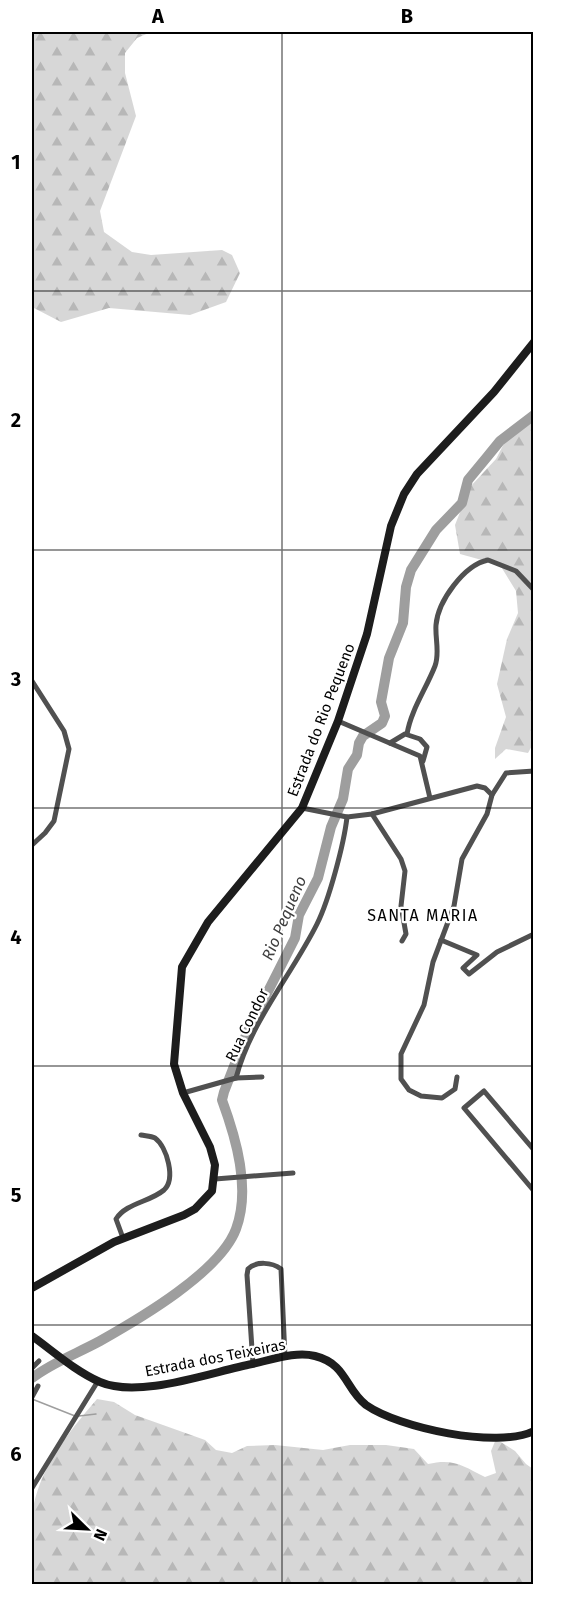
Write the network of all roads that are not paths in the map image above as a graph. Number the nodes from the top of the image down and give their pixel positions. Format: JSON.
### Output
{"nodes":[{"id":1,"x":534,"y":342,"type":"edge"},
{"id":2,"x":534,"y":590,"type":"edge"},
{"id":3,"x":32,"y":681,"type":"edge"},
{"id":4,"x":338,"y":721,"type":"junction"},
{"id":5,"x":407,"y":734,"type":"junction"},
{"id":6,"x":390,"y":743,"type":"junction"},
{"id":7,"x":423,"y":761,"type":"junction"},
{"id":8,"x":534,"y":771,"type":"edge"},
{"id":9,"x":492,"y":795,"type":"junction"},
{"id":10,"x":430,"y":798,"type":"junction"},
{"id":11,"x":302,"y":808,"type":"junction"},
{"id":12,"x":372,"y":814,"type":"junction"},
{"id":13,"x":344,"y":817,"type":"junction"},
{"id":14,"x":32,"y":845,"type":"edge"},
{"id":15,"x":534,"y":934,"type":"edge"},
{"id":16,"x":441,"y":940,"type":"junction"},
{"id":17,"x":402,"y":941,"type":"dead end"},
{"id":18,"x":262,"y":1077,"type":"dead end"},
{"id":19,"x":457,"y":1077,"type":"dead end"},
{"id":20,"x":234,"y":1079,"type":"junction"},
{"id":21,"x":183,"y":1093,"type":"junction"},
{"id":22,"x":141,"y":1135,"type":"dead end"},
{"id":23,"x":534,"y":1150,"type":"edge"},
{"id":24,"x":293,"y":1173,"type":"dead end"},
{"id":25,"x":215,"y":1179,"type":"junction"},
{"id":26,"x":534,"y":1191,"type":"edge"},
{"id":27,"x":123,"y":1238,"type":"junction"},
{"id":28,"x":32,"y":1288,"type":"edge"},
{"id":29,"x":32,"y":1336,"type":"edge"},
{"id":30,"x":285,"y":1357,"type":"junction"},
{"id":31,"x":39,"y":1361,"type":"dead end"},
{"id":32,"x":252,"y":1364,"type":"junction"},
{"id":33,"x":32,"y":1368,"type":"edge"},
{"id":34,"x":98,"y":1381,"type":"junction"},
{"id":35,"x":38,"y":1386,"type":"dead end"},
{"id":36,"x":32,"y":1396,"type":"edge"},
{"id":37,"x":534,"y":1431,"type":"edge"},
{"id":38,"x":32,"y":1488,"type":"edge"}],
"edges":[{"from":1,"to":4,"type":"street","name":"Estrada do Rio Pequeno"},
{"from":2,"to":5,"type":"street"},
{"from":3,"to":14,"type":"street"},
{"from":4,"to":6,"type":"street"},
{"from":4,"to":11,"type":"street","name":"Estrada do Rio Pequeno"},
{"from":5,"to":6,"type":"street"},
{"from":5,"to":7,"type":"street"},
{"from":6,"to":7,"type":"street"},
{"from":7,"to":10,"type":"street"},
{"from":8,"to":9,"type":"street"},
{"from":9,"to":10,"type":"street"},
{"from":9,"to":16,"type":"street"},
{"from":10,"to":12,"type":"street"},
{"from":11,"to":13,"type":"street"},
{"from":11,"to":21,"type":"street","name":"Estrada do Rio Pequeno"},
{"from":12,"to":13,"type":"street"},
{"from":12,"to":17,"type":"street"},
{"from":13,"to":20,"type":"street","name":"Rua Condor"},
{"from":15,"to":16,"type":"street"},
{"from":16,"to":19,"type":"street"},
{"from":18,"to":20,"type":"street"},
{"from":20,"to":21,"type":"street"},
{"from":21,"to":25,"type":"street","name":"Estrada do Rio Pequeno"},
{"from":22,"to":27,"type":"street"},
{"from":23,"to":26,"type":"street"},
{"from":24,"to":25,"type":"street"},
{"from":25,"to":27,"type":"street"},
{"from":27,"to":28,"type":"street"},
{"from":29,"to":34,"type":"street","name":"Estrada dos Teixeiras"},
{"from":30,"to":32,"type":"street","name":"Estrada dos Teixeiras"},
{"from":30,"to":32,"type":"street"},
{"from":30,"to":37,"type":"street","name":"Estrada dos Teixeiras"},
{"from":31,"to":33,"type":"street"},
{"from":32,"to":34,"type":"street","name":"Estrada dos Teixeiras"},
{"from":34,"to":38,"type":"street"},
{"from":35,"to":36,"type":"street"}]}
